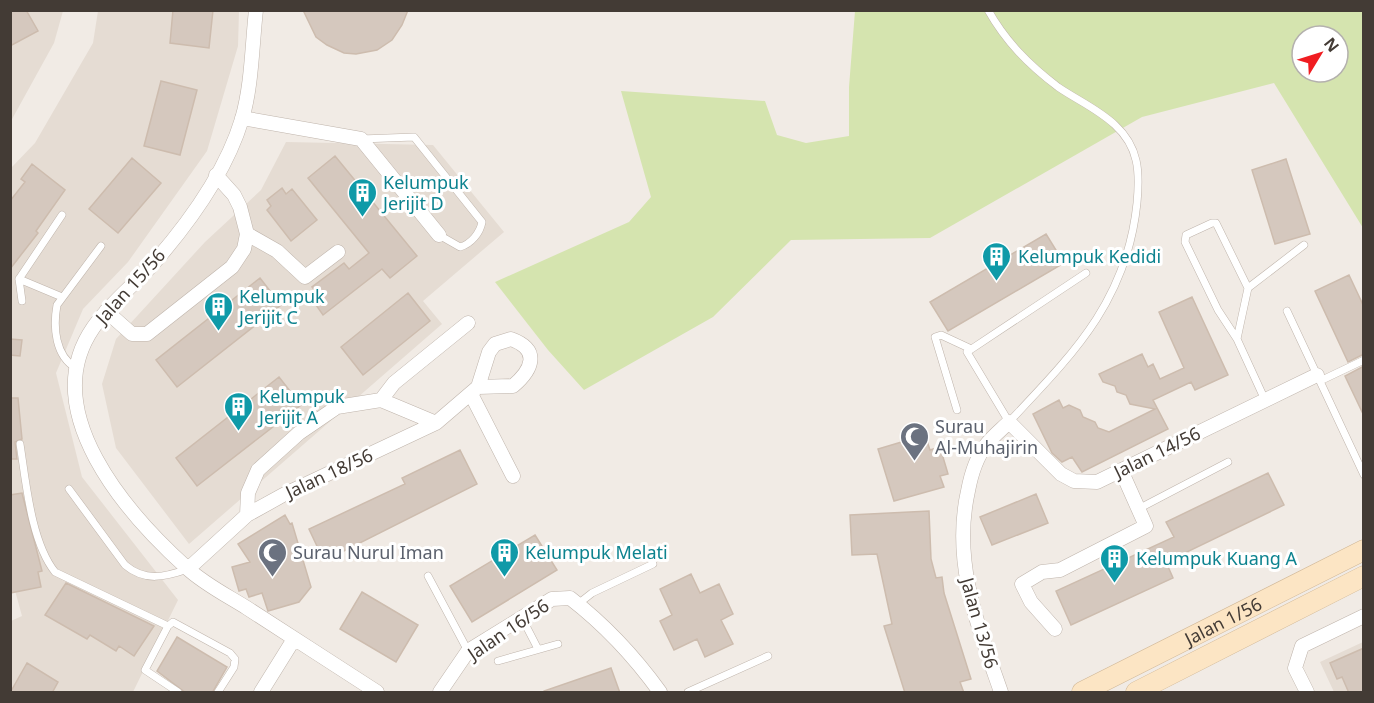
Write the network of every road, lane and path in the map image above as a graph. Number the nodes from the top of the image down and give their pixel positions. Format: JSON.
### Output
{"nodes":[{"id":1,"x":256,"y":10,"type":"edge"},
{"id":2,"x":988,"y":10,"type":"edge"},
{"id":3,"x":242,"y":118,"type":"junction"},
{"id":4,"x":361,"y":139,"type":"junction"},
{"id":5,"x":216,"y":175,"type":"junction"},
{"id":6,"x":62,"y":215,"type":"dead end"},
{"id":7,"x":247,"y":234,"type":"junction"},
{"id":8,"x":438,"y":235,"type":"joint"},
{"id":9,"x":1304,"y":245,"type":"dead end"},
{"id":10,"x":101,"y":246,"type":"dead end"},
{"id":11,"x":338,"y":252,"type":"dead end"},
{"id":12,"x":1086,"y":273,"type":"dead end"},
{"id":13,"x":19,"y":279,"type":"junction"},
{"id":14,"x":1248,"y":288,"type":"junction"},
{"id":15,"x":62,"y":297,"type":"junction"},
{"id":16,"x":22,"y":301,"type":"dead end"},
{"id":17,"x":106,"y":311,"type":"junction"},
{"id":18,"x":1287,"y":311,"type":"dead end"},
{"id":19,"x":468,"y":322,"type":"dead end"},
{"id":20,"x":1237,"y":339,"type":"junction"},
{"id":21,"x":969,"y":348,"type":"junction"},
{"id":22,"x":1364,"y":360,"type":"edge"},
{"id":23,"x":76,"y":368,"type":"junction"},
{"id":24,"x":1318,"y":378,"type":"junction"},
{"id":25,"x":381,"y":400,"type":"junction"},
{"id":26,"x":1265,"y":400,"type":"junction"},
{"id":27,"x":957,"y":410,"type":"dead end"},
{"id":28,"x":1009,"y":422,"type":"junction"},
{"id":29,"x":436,"y":423,"type":"junction"},
{"id":30,"x":20,"y":444,"type":"dead end"},
{"id":31,"x":1228,"y":462,"type":"dead end"},
{"id":32,"x":1121,"y":470,"type":"junction"},
{"id":33,"x":1364,"y":475,"type":"edge"},
{"id":34,"x":513,"y":476,"type":"dead end"},
{"id":35,"x":69,"y":489,"type":"dead end"},
{"id":36,"x":1140,"y":508,"type":"junction"},
{"id":37,"x":247,"y":515,"type":"junction"},
{"id":38,"x":1364,"y":550,"type":"edge"},
{"id":39,"x":653,"y":564,"type":"dead end"},
{"id":40,"x":188,"y":570,"type":"junction"},
{"id":41,"x":428,"y":576,"type":"dead end"},
{"id":42,"x":1364,"y":576,"type":"edge"},
{"id":43,"x":578,"y":604,"type":"junction"},
{"id":44,"x":1364,"y":616,"type":"edge"},
{"id":45,"x":522,"y":618,"type":"junction"},
{"id":46,"x":168,"y":626,"type":"junction"},
{"id":47,"x":1055,"y":629,"type":"dead end"},
{"id":48,"x":294,"y":639,"type":"junction"},
{"id":49,"x":558,"y":644,"type":"dead end"},
{"id":50,"x":538,"y":649,"type":"junction"},
{"id":51,"x":468,"y":651,"type":"junction"},
{"id":52,"x":768,"y":656,"type":"dead end"},
{"id":53,"x":498,"y":661,"type":"dead end"},
{"id":54,"x":178,"y":693,"type":"edge"},
{"id":55,"x":218,"y":693,"type":"edge"},
{"id":56,"x":261,"y":693,"type":"edge"},
{"id":57,"x":377,"y":693,"type":"edge"},
{"id":58,"x":440,"y":693,"type":"edge"},
{"id":59,"x":660,"y":693,"type":"edge"},
{"id":60,"x":688,"y":693,"type":"edge"},
{"id":61,"x":1001,"y":693,"type":"edge"},
{"id":62,"x":1082,"y":693,"type":"edge"},
{"id":63,"x":1136,"y":693,"type":"edge"},
{"id":64,"x":1307,"y":693,"type":"edge"}],
"edges":[{"from":1,"to":3,"type":"street","name":"Jalan 15/56"},
{"from":2,"to":28,"type":"lane"},
{"from":3,"to":4,"type":"street"},
{"from":3,"to":5,"type":"street","name":"Jalan 15/56"},
{"from":4,"to":8,"type":"street"},
{"from":4,"to":8,"type":"lane"},
{"from":5,"to":7,"type":"street"},
{"from":5,"to":17,"type":"street","name":"Jalan 15/56"},
{"from":6,"to":13,"type":"lane"},
{"from":7,"to":11,"type":"street"},
{"from":7,"to":17,"type":"street"},
{"from":9,"to":14,"type":"lane"},
{"from":10,"to":15,"type":"lane"},
{"from":12,"to":21,"type":"lane"},
{"from":13,"to":15,"type":"lane"},
{"from":13,"to":16,"type":"lane"},
{"from":14,"to":20,"type":"lane"},
{"from":14,"to":20,"type":"lane"},
{"from":15,"to":23,"type":"lane"},
{"from":17,"to":23,"type":"street","name":"Jalan 15/56"},
{"from":18,"to":24,"type":"lane"},
{"from":19,"to":25,"type":"street"},
{"from":20,"to":26,"type":"lane"},
{"from":21,"to":27,"type":"lane"},
{"from":21,"to":28,"type":"lane"},
{"from":22,"to":24,"type":"lane"},
{"from":23,"to":40,"type":"street","name":"Jalan 15/56"},
{"from":24,"to":26,"type":"street","name":"Jalan 14/56"},
{"from":24,"to":33,"type":"lane"},
{"from":25,"to":29,"type":"street"},
{"from":25,"to":37,"type":"street"},
{"from":26,"to":32,"type":"street","name":"Jalan 14/56"},
{"from":28,"to":32,"type":"street","name":"Jalan 14/56"},
{"from":28,"to":61,"type":"street","name":"Jalan 13/56"},
{"from":29,"to":34,"type":"street","name":"Jalan 18/56"},
{"from":29,"to":37,"type":"street","name":"Jalan 18/56"},
{"from":30,"to":46,"type":"lane"},
{"from":31,"to":36,"type":"lane"},
{"from":32,"to":36,"type":"street"},
{"from":35,"to":40,"type":"lane"},
{"from":36,"to":47,"type":"street"},
{"from":37,"to":40,"type":"street","name":"Jalan 18/56"},
{"from":38,"to":62,"type":"main road","name":"Jalan 1/56"},
{"from":39,"to":43,"type":"lane"},
{"from":40,"to":48,"type":"street","name":"Jalan 15/56"},
{"from":41,"to":51,"type":"lane"},
{"from":42,"to":63,"type":"main road","name":"Jalan 1/56"},
{"from":43,"to":45,"type":"street","name":"Jalan 16/56"},
{"from":43,"to":59,"type":"street","name":"Jalan 16/56"},
{"from":44,"to":64,"type":"street"},
{"from":45,"to":50,"type":"lane"},
{"from":45,"to":51,"type":"street","name":"Jalan 16/56"},
{"from":46,"to":54,"type":"lane"},
{"from":46,"to":55,"type":"lane"},
{"from":48,"to":56,"type":"street"},
{"from":48,"to":57,"type":"street","name":"Jalan 15/56"},
{"from":49,"to":50,"type":"lane"},
{"from":50,"to":53,"type":"lane"},
{"from":51,"to":58,"type":"street","name":"Jalan 16/56"},
{"from":52,"to":60,"type":"lane"}]}
